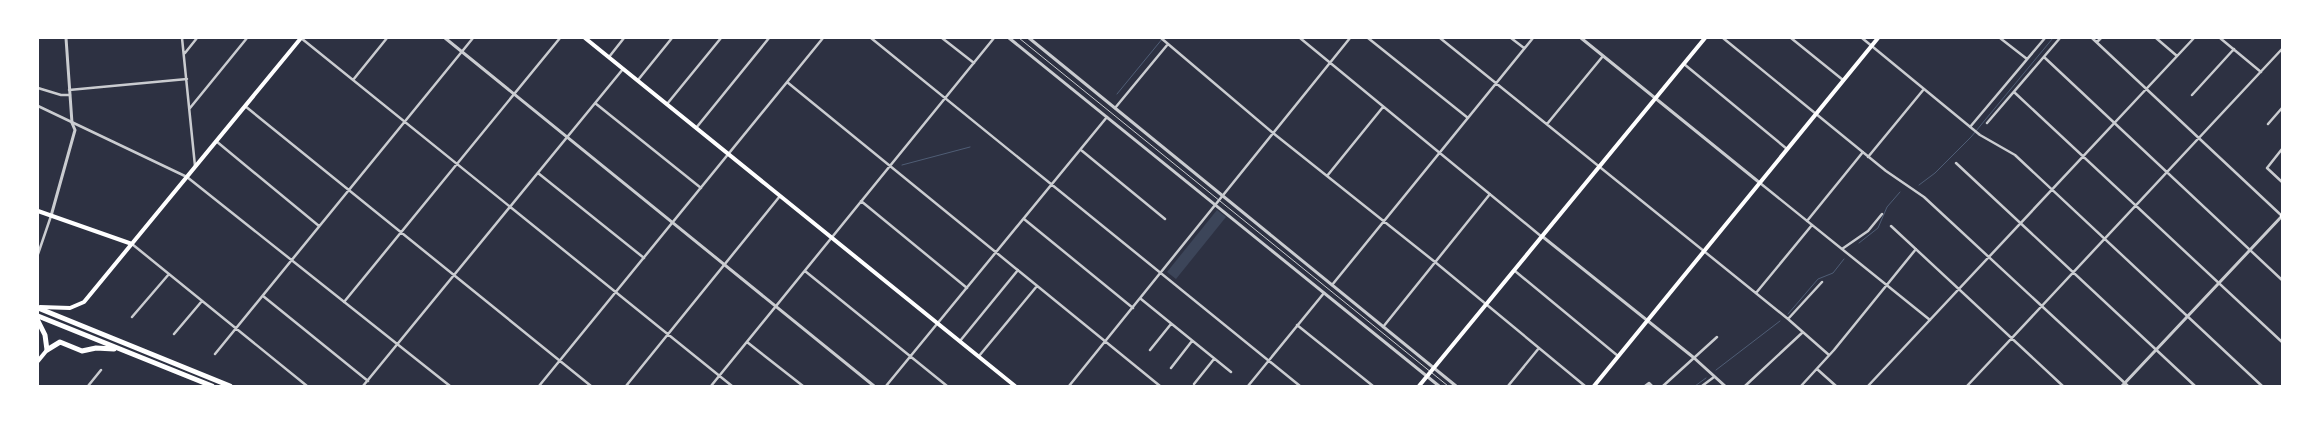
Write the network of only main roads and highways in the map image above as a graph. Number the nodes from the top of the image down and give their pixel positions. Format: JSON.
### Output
{"nodes":[{"id":1,"x":301,"y":38,"type":"edge"},
{"id":2,"x":585,"y":38,"type":"edge"},
{"id":3,"x":1705,"y":38,"type":"edge"},
{"id":4,"x":1878,"y":38,"type":"edge"},
{"id":5,"x":38,"y":211,"type":"edge"},
{"id":6,"x":132,"y":244,"type":"junction"},
{"id":7,"x":38,"y":308,"type":"edge"},
{"id":8,"x":38,"y":316,"type":"edge"},
{"id":9,"x":38,"y":321,"type":"edge"},
{"id":10,"x":46,"y":350,"type":"junction"},
{"id":11,"x":121,"y":350,"type":"junction"},
{"id":12,"x":38,"y":361,"type":"edge"},
{"id":13,"x":212,"y":386,"type":"edge"},
{"id":14,"x":230,"y":386,"type":"edge"},
{"id":15,"x":1015,"y":386,"type":"edge"},
{"id":16,"x":1419,"y":386,"type":"edge"},
{"id":17,"x":1594,"y":386,"type":"edge"}],
"edges":[{"from":1,"to":6,"type":"main road"},
{"from":2,"to":15,"type":"main road"},
{"from":3,"to":16,"type":"main road"},
{"from":4,"to":17,"type":"main road"},
{"from":5,"to":6,"type":"main road"},
{"from":6,"to":7,"type":"main road"},
{"from":7,"to":14,"type":"highway"},
{"from":8,"to":11,"type":"highway"},
{"from":9,"to":10,"type":"highway"},
{"from":10,"to":11,"type":"highway"},
{"from":10,"to":12,"type":"main road"},
{"from":11,"to":13,"type":"highway"}]}
